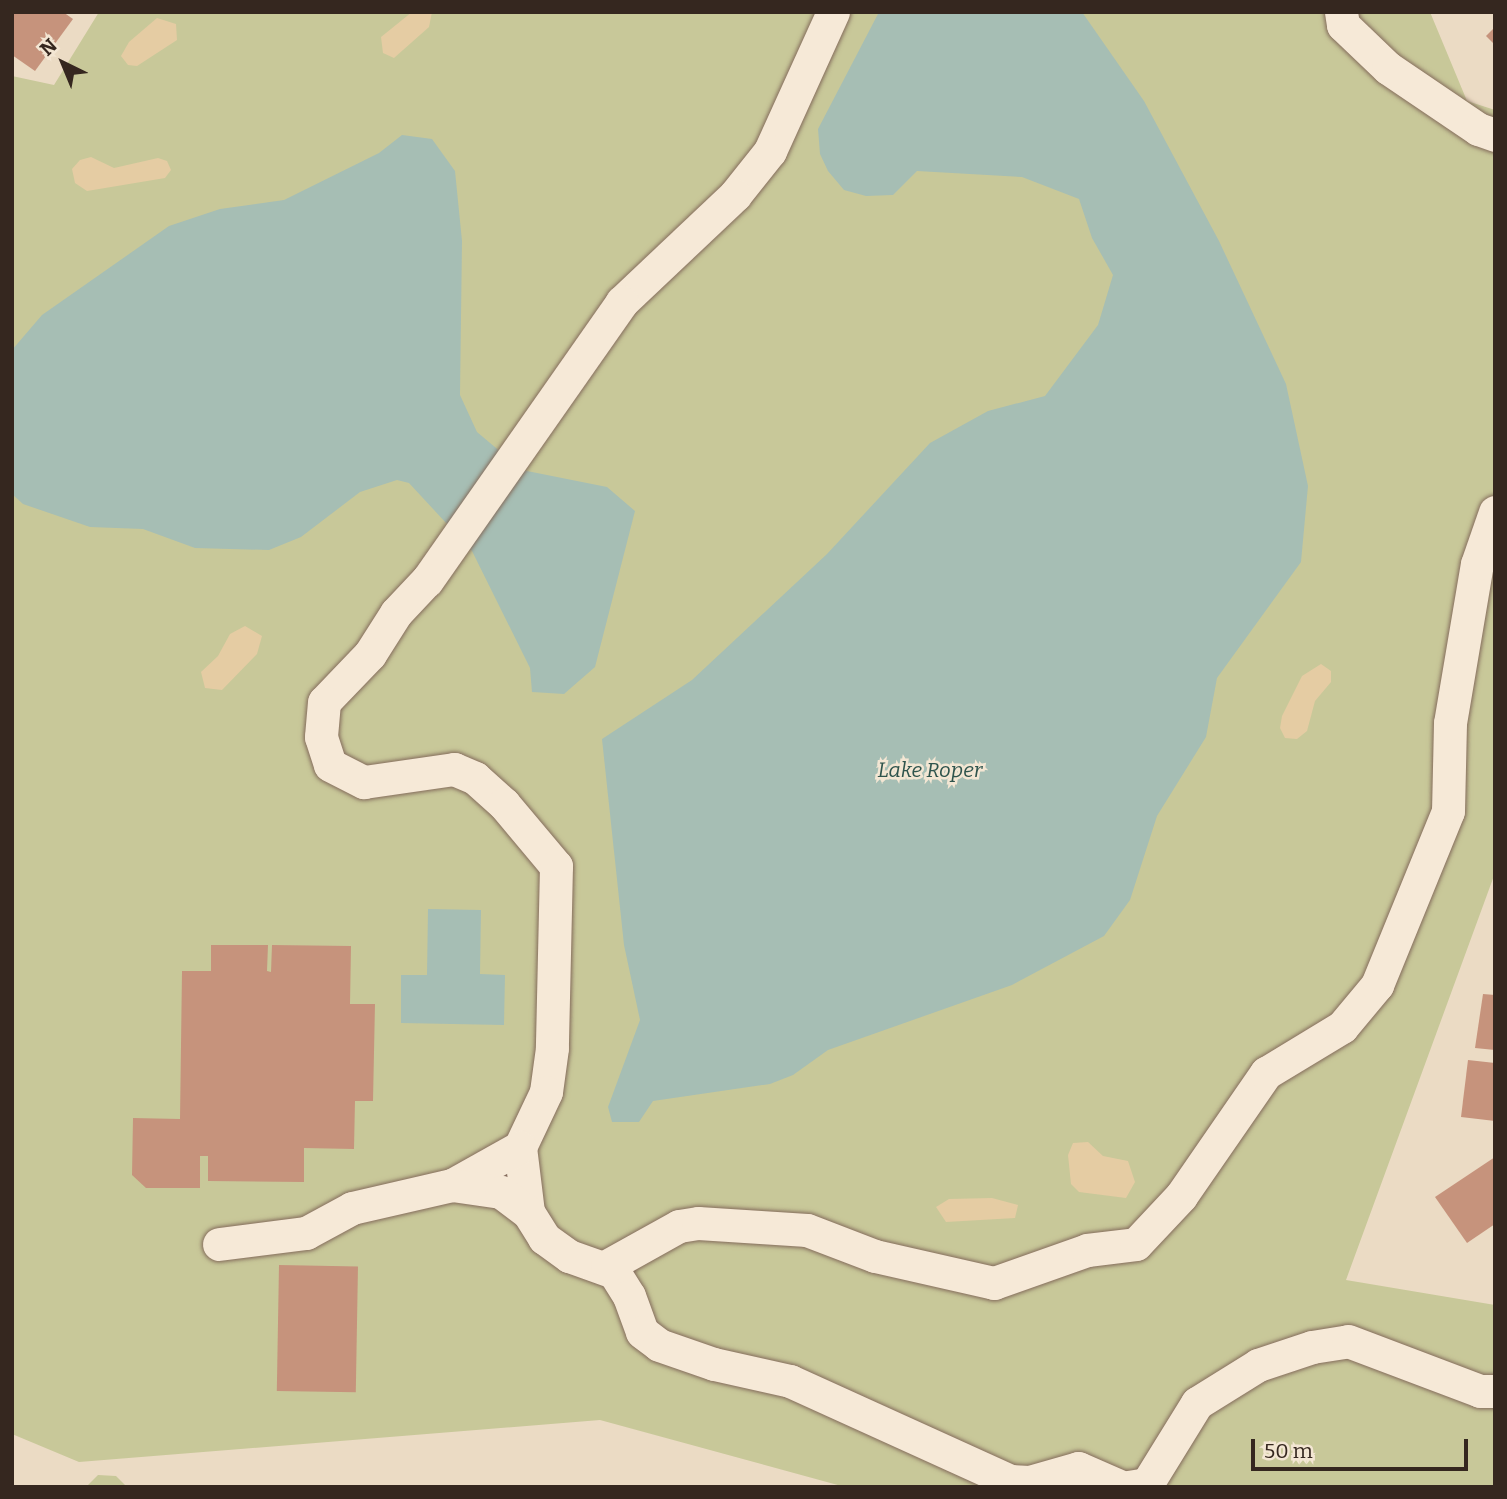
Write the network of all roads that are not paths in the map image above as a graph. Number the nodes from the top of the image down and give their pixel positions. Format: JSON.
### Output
{"nodes":[{"id":1,"x":833,"y":12,"type":"edge"},
{"id":2,"x":1341,"y":12,"type":"edge"},
{"id":3,"x":1495,"y":135,"type":"edge"},
{"id":4,"x":1495,"y":512,"type":"edge"},
{"id":5,"x":520,"y":1147,"type":"junction"},
{"id":6,"x":452,"y":1185,"type":"junction"},
{"id":7,"x":528,"y":1212,"type":"junction"},
{"id":8,"x":219,"y":1244,"type":"dead end"},
{"id":9,"x":607,"y":1266,"type":"junction"},
{"id":10,"x":1495,"y":1391,"type":"edge"},
{"id":11,"x":1122,"y":1487,"type":"edge"},
{"id":12,"x":1128,"y":1487,"type":"edge"}],
"edges":[{"from":1,"to":5,"type":"lane"},
{"from":2,"to":3,"type":"lane"},
{"from":4,"to":9,"type":"lane"},
{"from":5,"to":6,"type":"lane"},
{"from":5,"to":7,"type":"lane"},
{"from":6,"to":7,"type":"lane"},
{"from":6,"to":8,"type":"lane"},
{"from":7,"to":9,"type":"lane"},
{"from":9,"to":11,"type":"lane"},
{"from":10,"to":12,"type":"lane"}]}
